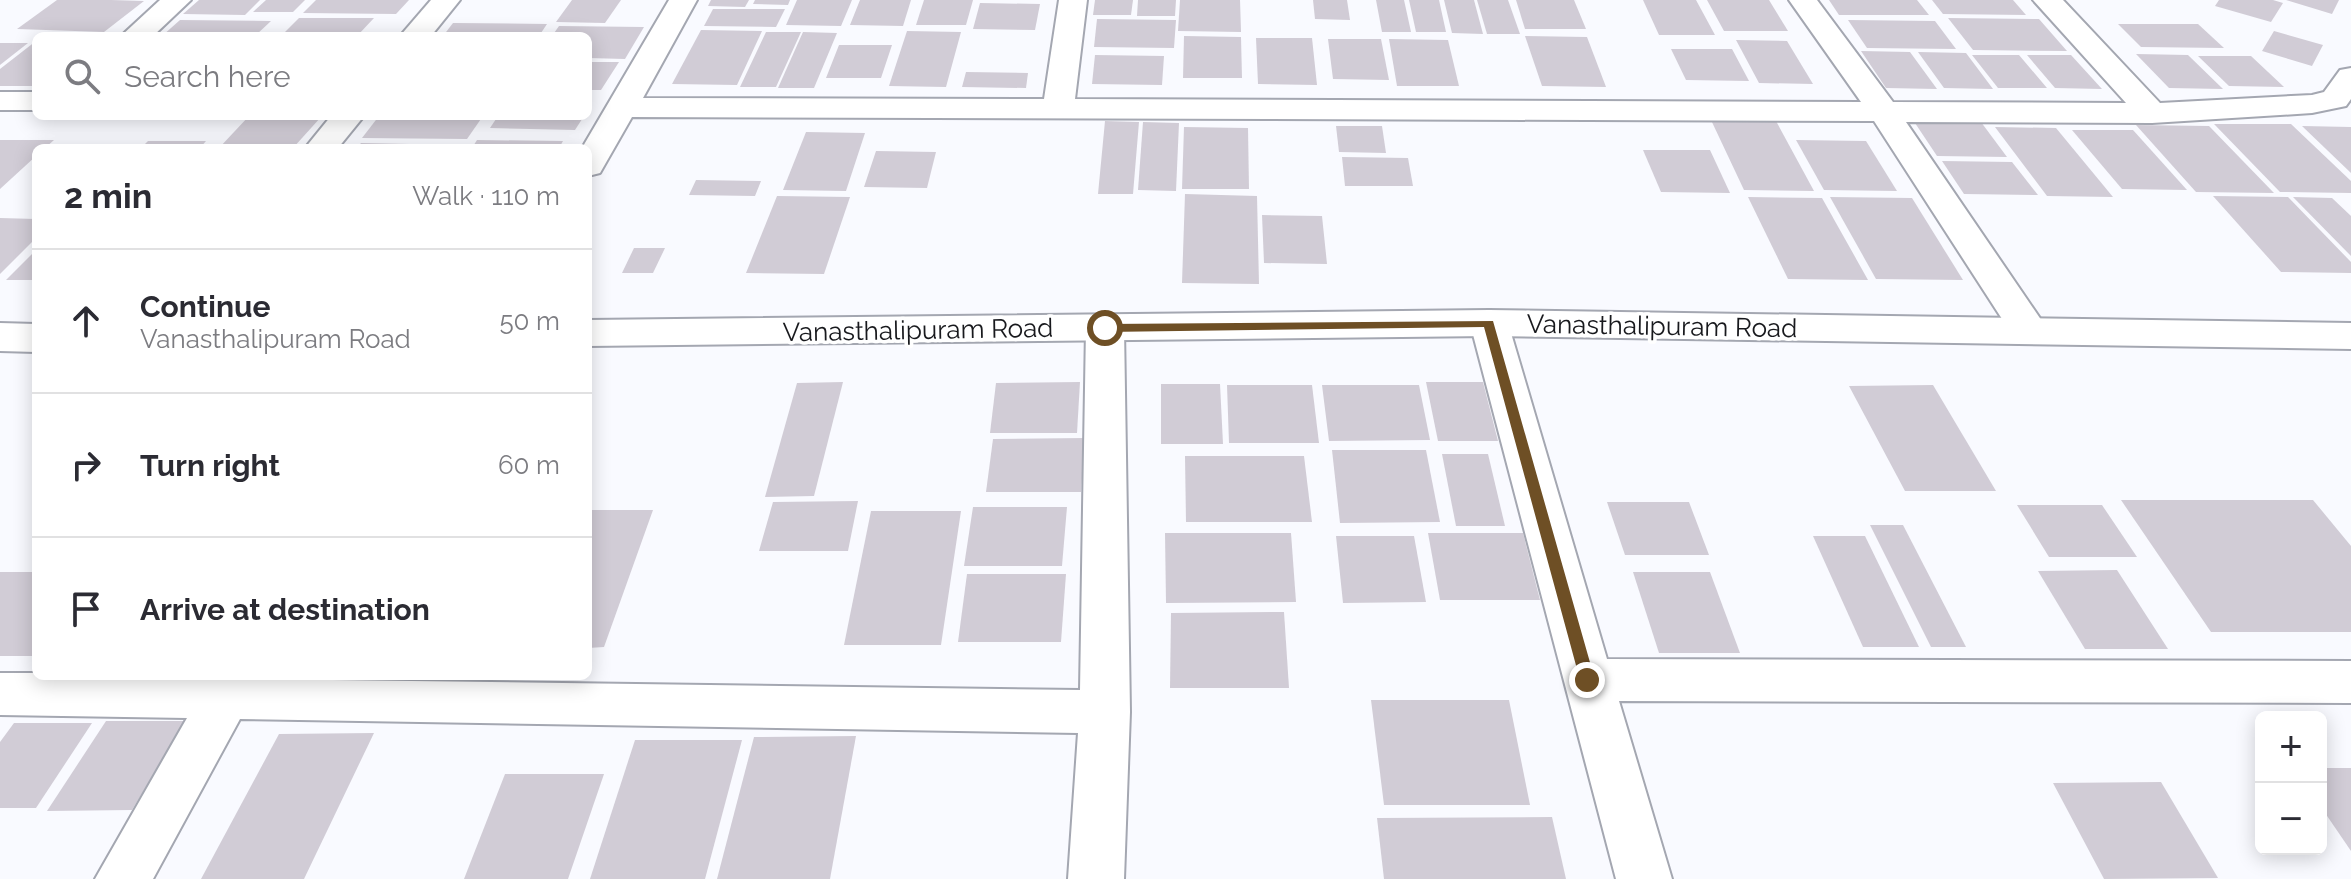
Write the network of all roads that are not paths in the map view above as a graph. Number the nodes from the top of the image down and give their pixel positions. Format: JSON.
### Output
{"nodes":[{"id":1,"x":177,"y":0,"type":"edge"},
{"id":2,"x":446,"y":0,"type":"edge"},
{"id":3,"x":683,"y":0,"type":"edge"},
{"id":4,"x":1073,"y":0,"type":"edge"},
{"id":5,"x":1803,"y":0,"type":"edge"},
{"id":6,"x":2047,"y":0,"type":"edge"},
{"id":7,"x":141,"y":32,"type":"edge"},
{"id":8,"x":418,"y":32,"type":"edge"},
{"id":9,"x":2351,"y":77,"type":"edge"},
{"id":10,"x":0,"y":101,"type":"edge"},
{"id":11,"x":32,"y":101,"type":"edge"},
{"id":12,"x":620,"y":107,"type":"junction"},
{"id":13,"x":1058,"y":109,"type":"junction"},
{"id":14,"x":1883,"y":111,"type":"junction"},
{"id":15,"x":2152,"y":113,"type":"junction"},
{"id":16,"x":345,"y":120,"type":"edge"},
{"id":17,"x":324,"y":144,"type":"edge"},
{"id":18,"x":592,"y":159,"type":"edge"},
{"id":19,"x":1489,"y":323,"type":"junction"},
{"id":20,"x":1105,"y":328,"type":"junction"},
{"id":21,"x":2029,"y":330,"type":"junction"},
{"id":22,"x":592,"y":333,"type":"edge"},
{"id":23,"x":2351,"y":336,"type":"edge"},
{"id":24,"x":0,"y":337,"type":"edge"},
{"id":25,"x":32,"y":338,"type":"edge"},
{"id":26,"x":1587,"y":680,"type":"junction"},
{"id":27,"x":2351,"y":682,"type":"edge"},
{"id":28,"x":0,"y":694,"type":"edge"},
{"id":29,"x":225,"y":699,"type":"junction"},
{"id":30,"x":1105,"y":712,"type":"junction"},
{"id":31,"x":123,"y":879,"type":"edge"},
{"id":32,"x":1096,"y":879,"type":"edge"},
{"id":33,"x":1644,"y":879,"type":"edge"}],
"edges":[{"from":1,"to":7,"type":"street"},
{"from":2,"to":8,"type":"street"},
{"from":3,"to":12,"type":"street"},
{"from":4,"to":13,"type":"street"},
{"from":5,"to":14,"type":"street"},
{"from":6,"to":15,"type":"street"},
{"from":9,"to":15,"type":"street"},
{"from":10,"to":11,"type":"street"},
{"from":12,"to":13,"type":"street"},
{"from":12,"to":18,"type":"street"},
{"from":13,"to":14,"type":"street"},
{"from":14,"to":15,"type":"street"},
{"from":14,"to":21,"type":"street"},
{"from":16,"to":17,"type":"street"},
{"from":19,"to":20,"type":"street","name":"Vanasthalipuram Road"},
{"from":19,"to":21,"type":"street","name":"Vanasthalipuram Road"},
{"from":19,"to":26,"type":"street"},
{"from":20,"to":22,"type":"street","name":"Vanasthalipuram Road"},
{"from":20,"to":30,"type":"street"},
{"from":21,"to":23,"type":"street","name":"Vanasthalipuram Road"},
{"from":24,"to":25,"type":"street"},
{"from":26,"to":27,"type":"street"},
{"from":26,"to":33,"type":"street"},
{"from":28,"to":29,"type":"street"},
{"from":29,"to":30,"type":"street"},
{"from":29,"to":31,"type":"street"},
{"from":30,"to":32,"type":"street"}]}
